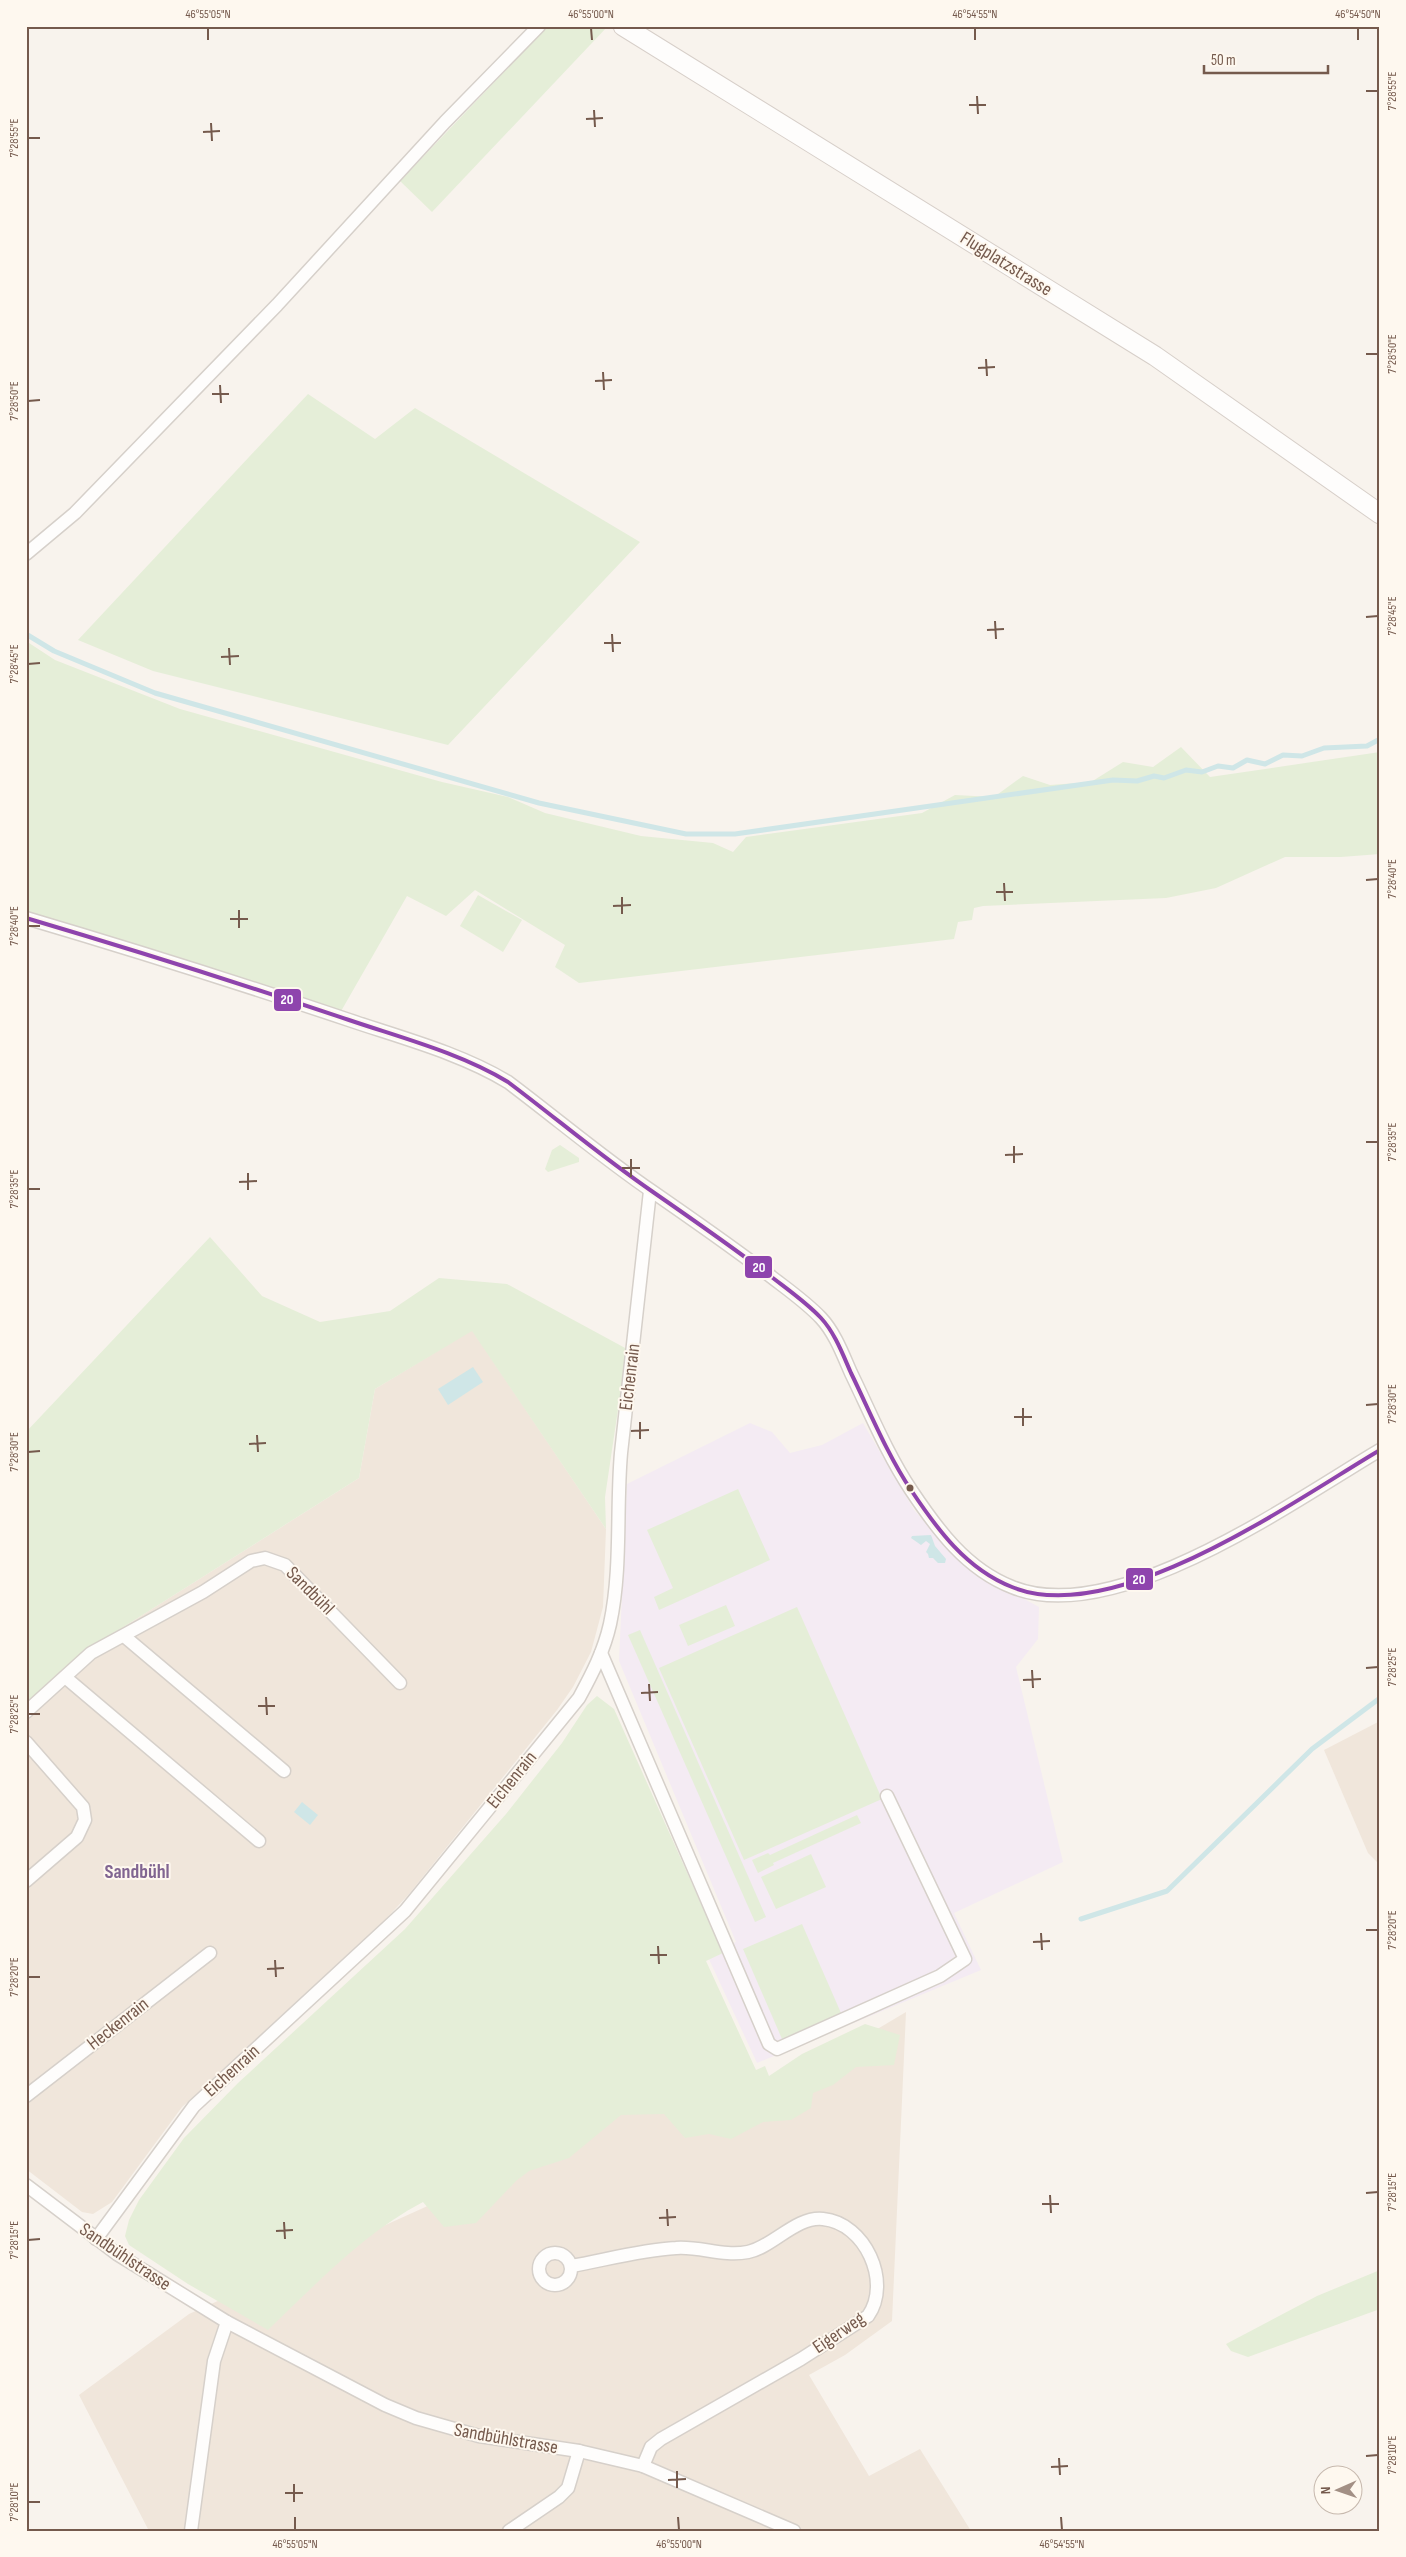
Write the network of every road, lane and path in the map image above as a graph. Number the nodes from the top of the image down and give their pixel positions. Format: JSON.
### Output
{"nodes":[{"id":1,"x":539,"y":26,"type":"edge"},
{"id":2,"x":623,"y":26,"type":"edge"},
{"id":3,"x":1380,"y":514,"type":"edge"},
{"id":4,"x":26,"y":554,"type":"edge"},
{"id":5,"x":26,"y":918,"type":"edge"},
{"id":6,"x":650,"y":1191,"type":"junction"},
{"id":7,"x":1380,"y":1450,"type":"edge"},
{"id":8,"x":124,"y":1636,"type":"junction"},
{"id":9,"x":602,"y":1653,"type":"junction"},
{"id":10,"x":66,"y":1677,"type":"junction"},
{"id":11,"x":400,"y":1683,"type":"dead end"},
{"id":12,"x":26,"y":1712,"type":"edge"},
{"id":13,"x":26,"y":1742,"type":"edge"},
{"id":14,"x":284,"y":1771,"type":"dead end"},
{"id":15,"x":887,"y":1796,"type":"dead end"},
{"id":16,"x":259,"y":1841,"type":"dead end"},
{"id":17,"x":26,"y":1881,"type":"edge"},
{"id":18,"x":210,"y":1953,"type":"dead end"},
{"id":19,"x":26,"y":2096,"type":"edge"},
{"id":20,"x":26,"y":2185,"type":"edge"},
{"id":21,"x":96,"y":2239,"type":"junction"},
{"id":22,"x":571,"y":2266,"type":"dead end"},
{"id":23,"x":227,"y":2322,"type":"junction"},
{"id":24,"x":579,"y":2451,"type":"junction"},
{"id":25,"x":643,"y":2466,"type":"junction"},
{"id":26,"x":192,"y":2531,"type":"edge"},
{"id":27,"x":509,"y":2531,"type":"edge"},
{"id":28,"x":794,"y":2531,"type":"edge"}],
"edges":[{"from":1,"to":4,"type":"street"},
{"from":2,"to":3,"type":"street","name":"Flugplatzstrasse"},
{"from":5,"to":6,"type":"street"},
{"from":6,"to":7,"type":"street"},
{"from":6,"to":9,"type":"street","name":"Eichenrain"},
{"from":8,"to":10,"type":"street","name":"Sandbühl"},
{"from":8,"to":11,"type":"street","name":"Sandbühl"},
{"from":8,"to":14,"type":"street"},
{"from":9,"to":15,"type":"street"},
{"from":9,"to":21,"type":"street","name":"Eichenrain"},
{"from":10,"to":12,"type":"street","name":"Sandbühl"},
{"from":10,"to":16,"type":"street"},
{"from":13,"to":17,"type":"street"},
{"from":18,"to":19,"type":"street","name":"Heckenrain"},
{"from":20,"to":21,"type":"street","name":"Sandbühlstrasse"},
{"from":21,"to":23,"type":"street","name":"Sandbühlstrasse"},
{"from":22,"to":25,"type":"street","name":"Eigerweg"},
{"from":23,"to":24,"type":"street","name":"Sandbühlstrasse"},
{"from":23,"to":26,"type":"street"},
{"from":24,"to":25,"type":"street","name":"Sandbühlstrasse"},
{"from":24,"to":27,"type":"street"},
{"from":25,"to":28,"type":"street","name":"Sandbühlstrasse"}]}
